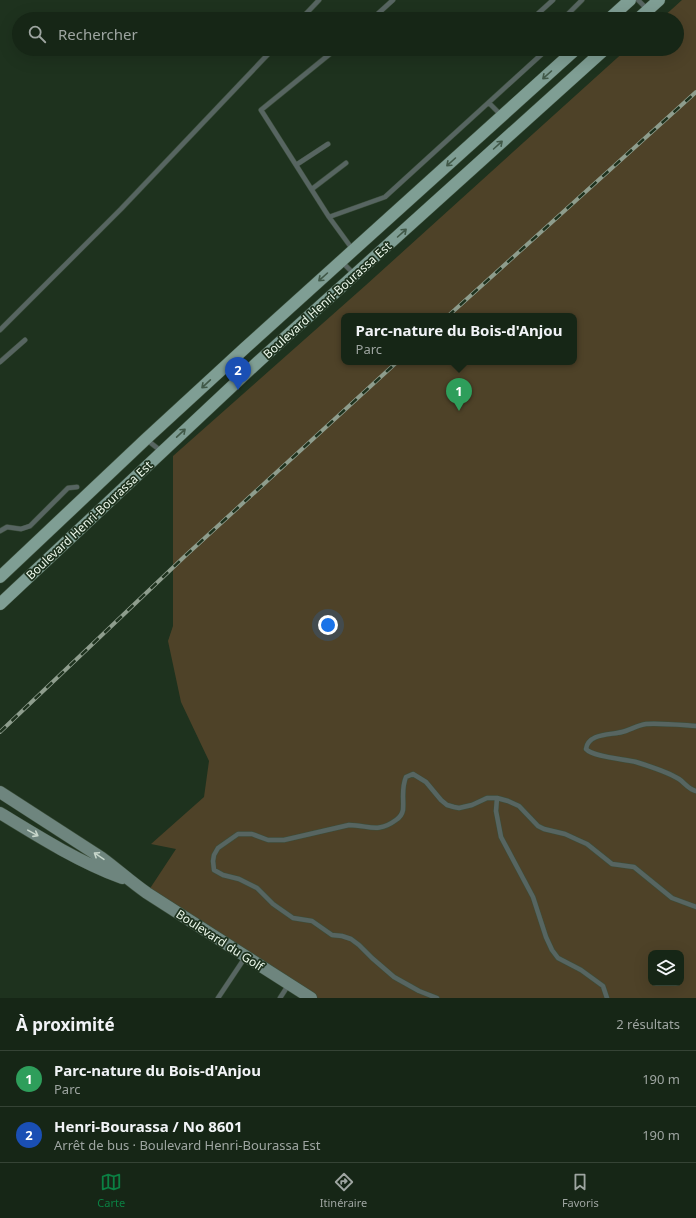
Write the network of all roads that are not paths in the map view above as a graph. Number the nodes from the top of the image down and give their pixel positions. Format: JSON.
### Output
{"nodes":[{"id":1,"x":319,"y":0,"type":"edge"},
{"id":2,"x":393,"y":0,"type":"edge"},
{"id":3,"x":554,"y":0,"type":"edge"},
{"id":4,"x":582,"y":0,"type":"edge"},
{"id":5,"x":630,"y":0,"type":"edge"},
{"id":6,"x":638,"y":0,"type":"edge"},
{"id":7,"x":659,"y":0,"type":"edge"},
{"id":8,"x":648,"y":10,"type":"joint"},
{"id":9,"x":308,"y":12,"type":"edge"},
{"id":10,"x":380,"y":12,"type":"edge"},
{"id":11,"x":540,"y":12,"type":"edge"},
{"id":12,"x":570,"y":12,"type":"edge"},
{"id":13,"x":617,"y":12,"type":"edge"},
{"id":14,"x":266,"y":56,"type":"edge"},
{"id":15,"x":327,"y":56,"type":"edge"},
{"id":16,"x":541,"y":56,"type":"edge"},
{"id":17,"x":568,"y":56,"type":"edge"},
{"id":18,"x":597,"y":56,"type":"edge"},
{"id":19,"x":489,"y":103,"type":"junction"},
{"id":20,"x":502,"y":116,"type":"junction"},
{"id":21,"x":328,"y":144,"type":"dead end"},
{"id":22,"x":346,"y":163,"type":"dead end"},
{"id":23,"x":296,"y":164,"type":"junction"},
{"id":24,"x":312,"y":189,"type":"junction"},
{"id":25,"x":329,"y":217,"type":"junction"},
{"id":26,"x":353,"y":250,"type":"junction"},
{"id":27,"x":341,"y":261,"type":"junction"},
{"id":28,"x":355,"y":275,"type":"junction"},
{"id":29,"x":0,"y":330,"type":"edge"},
{"id":30,"x":25,"y":340,"type":"dead end"},
{"id":31,"x":0,"y":362,"type":"edge"},
{"id":32,"x":146,"y":439,"type":"junction"},
{"id":33,"x":161,"y":451,"type":"junction"},
{"id":34,"x":77,"y":487,"type":"dead end"},
{"id":35,"x":0,"y":531,"type":"edge"},
{"id":36,"x":0,"y":577,"type":"edge"},
{"id":37,"x":0,"y":604,"type":"edge"},
{"id":38,"x":696,"y":726,"type":"edge"},
{"id":39,"x":696,"y":791,"type":"edge"},
{"id":40,"x":0,"y":792,"type":"edge"},
{"id":41,"x":497,"y":798,"type":"junction"},
{"id":42,"x":0,"y":813,"type":"edge"},
{"id":43,"x":129,"y":881,"type":"junction"},
{"id":44,"x":696,"y":907,"type":"edge"},
{"id":45,"x":246,"y":956,"type":"junction"},
{"id":46,"x":289,"y":984,"type":"junction"},
{"id":47,"x":218,"y":998,"type":"edge"},
{"id":48,"x":280,"y":998,"type":"edge"},
{"id":49,"x":311,"y":998,"type":"edge"},
{"id":50,"x":437,"y":998,"type":"edge"},
{"id":51,"x":608,"y":998,"type":"edge"}],
"edges":[{"from":1,"to":9,"type":"lane"},
{"from":2,"to":10,"type":"lane"},
{"from":3,"to":11,"type":"lane"},
{"from":4,"to":12,"type":"lane"},
{"from":5,"to":13,"type":"main road"},
{"from":6,"to":8,"type":"lane"},
{"from":7,"to":8,"type":"main road"},
{"from":14,"to":29,"type":"lane"},
{"from":15,"to":23,"type":"lane"},
{"from":16,"to":19,"type":"lane"},
{"from":17,"to":20,"type":"main road","name":"Boulevard Henri-Bourassa Est","one_way":true},
{"from":28,"to":18,"type":"main road","name":"Boulevard Henri-Bourassa Est","one_way":true},
{"from":19,"to":20,"type":"lane"},
{"from":19,"to":25,"type":"lane"},
{"from":20,"to":26,"type":"main road","name":"Boulevard Henri-Bourassa Est","one_way":true},
{"from":21,"to":23,"type":"lane"},
{"from":22,"to":24,"type":"lane"},
{"from":23,"to":24,"type":"lane"},
{"from":24,"to":25,"type":"lane"},
{"from":25,"to":26,"type":"lane"},
{"from":26,"to":27,"type":"main road","name":"Boulevard Henri-Bourassa Est"},
{"from":27,"to":28,"type":"lane"},
{"from":27,"to":32,"type":"main road","name":"Boulevard Henri-Bourassa Est","one_way":true},
{"from":33,"to":28,"type":"main road","name":"Boulevard Henri-Bourassa Est","one_way":true},
{"from":30,"to":31,"type":"lane"},
{"from":32,"to":33,"type":"lane"},
{"from":32,"to":36,"type":"main road","name":"Boulevard Henri-Bourassa Est"},
{"from":33,"to":37,"type":"main road","name":"Boulevard Henri-Bourassa Est"},
{"from":34,"to":35,"type":"lane"},
{"from":38,"to":39,"type":"lane"},
{"from":43,"to":40,"type":"street","name":"Boulevard du Golf","one_way":true},
{"from":41,"to":44,"type":"lane"},
{"from":41,"to":50,"type":"lane"},
{"from":41,"to":51,"type":"lane"},
{"from":42,"to":43,"type":"street","name":"Boulevard du Golf","one_way":true},
{"from":43,"to":45,"type":"street","name":"Boulevard du Golf"},
{"from":45,"to":46,"type":"street","name":"Boulevard du Golf"},
{"from":45,"to":47,"type":"lane"},
{"from":46,"to":48,"type":"lane"},
{"from":46,"to":49,"type":"street","name":"Boulevard du Golf"}]}
